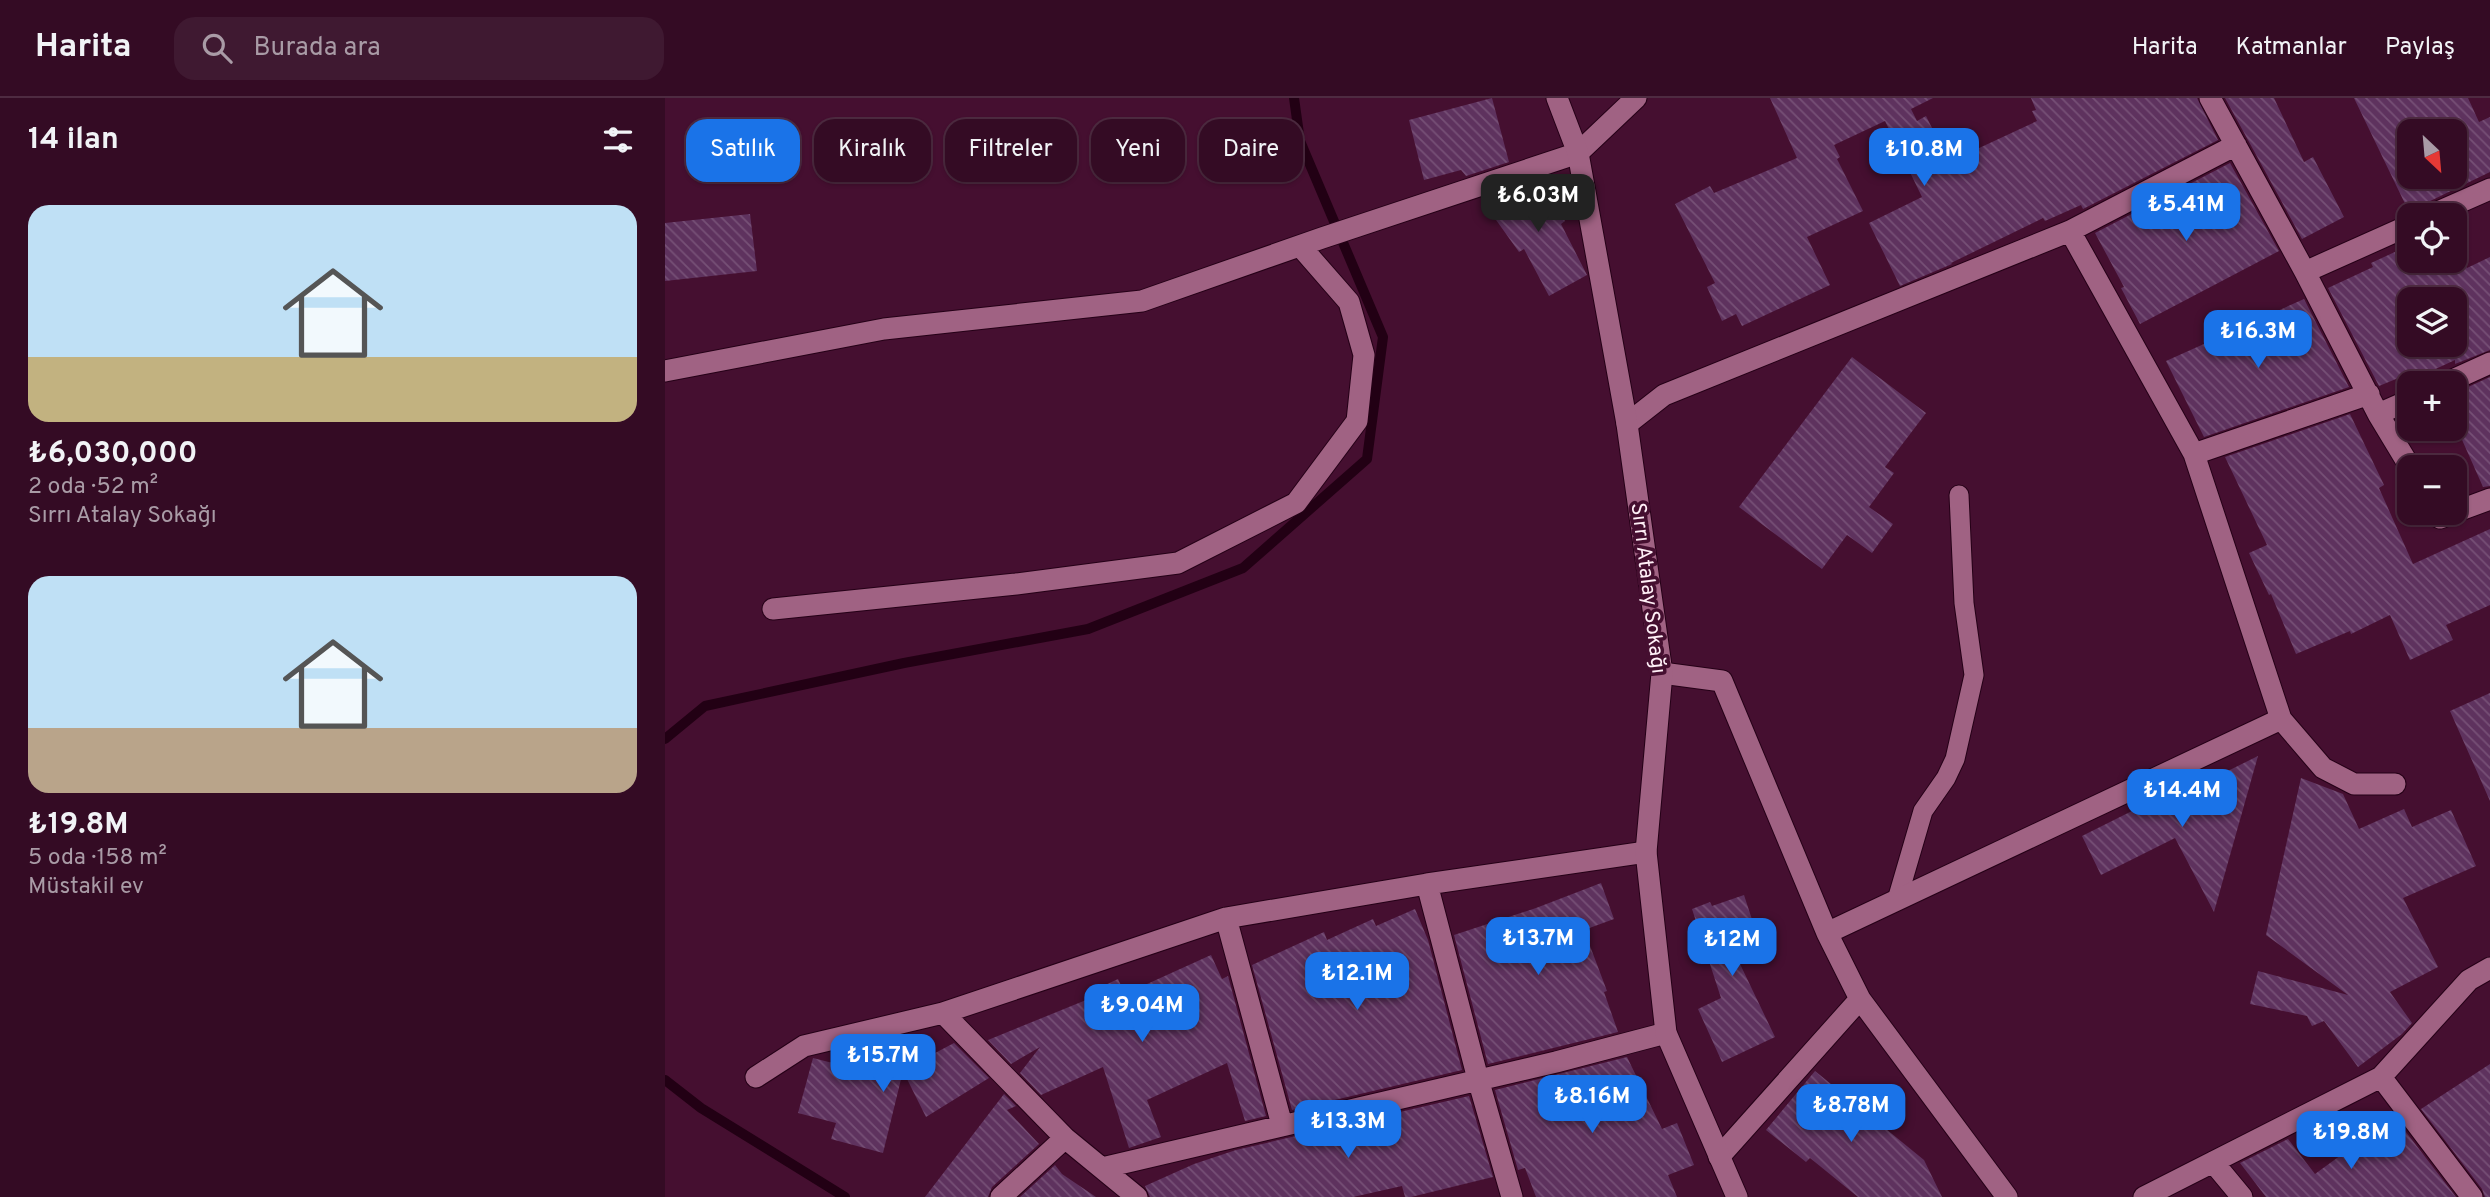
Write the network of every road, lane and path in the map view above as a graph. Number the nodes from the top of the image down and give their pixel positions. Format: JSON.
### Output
{"nodes":[{"id":1,"x":1557,"y":98,"type":"edge"},
{"id":2,"x":1636,"y":98,"type":"edge"},
{"id":3,"x":2210,"y":98,"type":"edge"},
{"id":4,"x":2236,"y":145,"type":"junction"},
{"id":5,"x":1578,"y":153,"type":"junction"},
{"id":6,"x":2490,"y":189,"type":"edge"},
{"id":7,"x":2458,"y":203,"type":"edge"},
{"id":8,"x":2070,"y":231,"type":"junction"},
{"id":9,"x":2397,"y":231,"type":"edge"},
{"id":10,"x":1301,"y":247,"type":"junction"},
{"id":11,"x":2305,"y":272,"type":"junction"},
{"id":12,"x":2490,"y":363,"type":"edge"},
{"id":13,"x":665,"y":371,"type":"edge"},
{"id":14,"x":2467,"y":373,"type":"edge"},
{"id":15,"x":2369,"y":394,"type":"junction"},
{"id":16,"x":2397,"y":406,"type":"edge"},
{"id":17,"x":2378,"y":414,"type":"junction"},
{"id":18,"x":1627,"y":425,"type":"junction"},
{"id":19,"x":2194,"y":454,"type":"junction"},
{"id":20,"x":2403,"y":455,"type":"edge"},
{"id":21,"x":1959,"y":495,"type":"dead end"},
{"id":22,"x":2490,"y":499,"type":"edge"},
{"id":23,"x":2467,"y":508,"type":"edge"},
{"id":24,"x":773,"y":609,"type":"dead end"},
{"id":25,"x":1662,"y":673,"type":"junction"},
{"id":26,"x":2281,"y":719,"type":"junction"},
{"id":27,"x":2395,"y":784,"type":"dead end"},
{"id":28,"x":1646,"y":852,"type":"junction"},
{"id":29,"x":1427,"y":884,"type":"junction"},
{"id":30,"x":1897,"y":900,"type":"junction"},
{"id":31,"x":1226,"y":918,"type":"junction"},
{"id":32,"x":1828,"y":933,"type":"junction"},
{"id":33,"x":2490,"y":968,"type":"edge"},
{"id":34,"x":1860,"y":999,"type":"junction"},
{"id":35,"x":943,"y":1013,"type":"junction"},
{"id":36,"x":1666,"y":1033,"type":"junction"},
{"id":37,"x":756,"y":1077,"type":"dead end"},
{"id":38,"x":2381,"y":1077,"type":"junction"},
{"id":39,"x":1478,"y":1079,"type":"junction"},
{"id":40,"x":1282,"y":1125,"type":"junction"},
{"id":41,"x":1065,"y":1138,"type":"junction"},
{"id":42,"x":1719,"y":1157,"type":"junction"},
{"id":43,"x":2213,"y":1163,"type":"junction"},
{"id":44,"x":1103,"y":1168,"type":"junction"},
{"id":45,"x":1001,"y":1197,"type":"edge"},
{"id":46,"x":1137,"y":1197,"type":"edge"},
{"id":47,"x":1512,"y":1197,"type":"edge"},
{"id":48,"x":1737,"y":1197,"type":"edge"},
{"id":49,"x":2007,"y":1197,"type":"edge"},
{"id":50,"x":2144,"y":1197,"type":"edge"},
{"id":51,"x":2242,"y":1197,"type":"edge"},
{"id":52,"x":2472,"y":1197,"type":"edge"}],
"edges":[{"from":1,"to":5,"type":"street","name":"Sırrı Atalay Sokağı"},
{"from":2,"to":5,"type":"street"},
{"from":3,"to":4,"type":"street"},
{"from":4,"to":8,"type":"street"},
{"from":4,"to":11,"type":"street"},
{"from":5,"to":10,"type":"street"},
{"from":5,"to":18,"type":"street","name":"Sırrı Atalay Sokağı"},
{"from":6,"to":7,"type":"street"},
{"from":8,"to":18,"type":"street"},
{"from":8,"to":19,"type":"street"},
{"from":9,"to":11,"type":"street"},
{"from":10,"to":13,"type":"street"},
{"from":10,"to":24,"type":"street"},
{"from":11,"to":15,"type":"street"},
{"from":12,"to":14,"type":"street"},
{"from":15,"to":17,"type":"street"},
{"from":15,"to":19,"type":"street"},
{"from":16,"to":17,"type":"street"},
{"from":17,"to":20,"type":"street"},
{"from":18,"to":25,"type":"street","name":"Sırrı Atalay Sokağı"},
{"from":19,"to":26,"type":"street"},
{"from":21,"to":30,"type":"lane"},
{"from":22,"to":23,"type":"street"},
{"from":25,"to":28,"type":"street","name":"Sırrı Atalay Sokağı"},
{"from":25,"to":32,"type":"street"},
{"from":26,"to":27,"type":"street"},
{"from":26,"to":30,"type":"street"},
{"from":28,"to":29,"type":"street"},
{"from":28,"to":36,"type":"street","name":"Sırrı Atalay Sokağı"},
{"from":29,"to":31,"type":"street"},
{"from":29,"to":39,"type":"street"},
{"from":30,"to":32,"type":"street"},
{"from":31,"to":35,"type":"street"},
{"from":31,"to":40,"type":"street"},
{"from":32,"to":34,"type":"street"},
{"from":33,"to":38,"type":"street"},
{"from":34,"to":42,"type":"street"},
{"from":34,"to":49,"type":"street"},
{"from":35,"to":37,"type":"street"},
{"from":35,"to":41,"type":"street"},
{"from":36,"to":39,"type":"street"},
{"from":36,"to":42,"type":"street","name":"Sırrı Atalay Sokağı"},
{"from":38,"to":43,"type":"street"},
{"from":38,"to":52,"type":"street"},
{"from":39,"to":40,"type":"street"},
{"from":39,"to":47,"type":"street"},
{"from":40,"to":44,"type":"street"},
{"from":41,"to":44,"type":"street"},
{"from":41,"to":45,"type":"street"},
{"from":42,"to":48,"type":"street","name":"Sırrı Atalay Sokağı"},
{"from":43,"to":50,"type":"street"},
{"from":43,"to":51,"type":"street"},
{"from":44,"to":46,"type":"street"}]}
